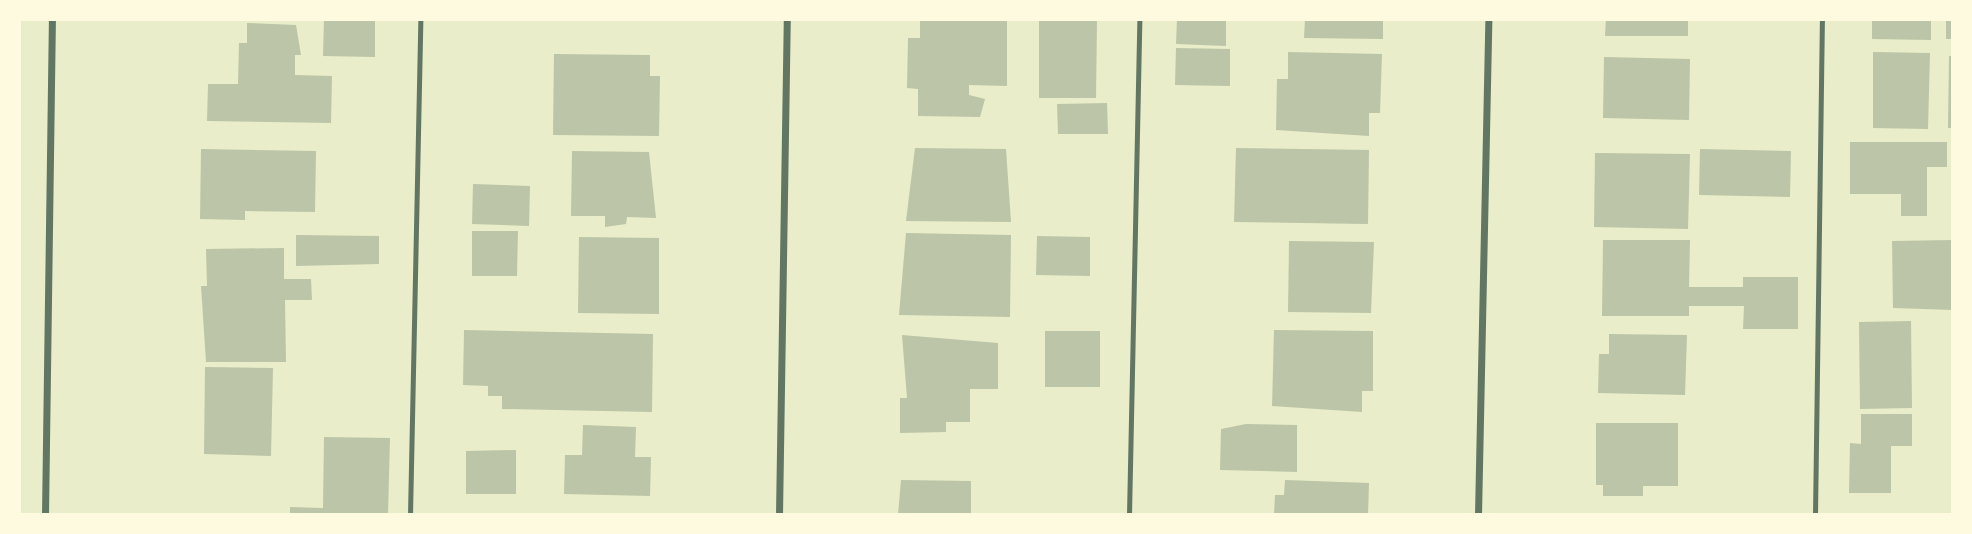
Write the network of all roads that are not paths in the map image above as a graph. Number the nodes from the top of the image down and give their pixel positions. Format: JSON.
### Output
{"nodes":[{"id":1,"x":52,"y":19,"type":"edge"},
{"id":2,"x":420,"y":19,"type":"edge"},
{"id":3,"x":787,"y":19,"type":"edge"},
{"id":4,"x":1139,"y":19,"type":"edge"},
{"id":5,"x":1488,"y":19,"type":"edge"},
{"id":6,"x":1822,"y":19,"type":"edge"},
{"id":7,"x":45,"y":515,"type":"edge"},
{"id":8,"x":410,"y":515,"type":"edge"},
{"id":9,"x":779,"y":515,"type":"edge"},
{"id":10,"x":1129,"y":515,"type":"edge"},
{"id":11,"x":1478,"y":515,"type":"edge"},
{"id":12,"x":1815,"y":515,"type":"edge"}],
"edges":[{"from":1,"to":7,"type":"street"},
{"from":2,"to":8,"type":"lane"},
{"from":3,"to":9,"type":"street"},
{"from":4,"to":10,"type":"lane"},
{"from":5,"to":11,"type":"street"},
{"from":6,"to":12,"type":"lane"}]}
